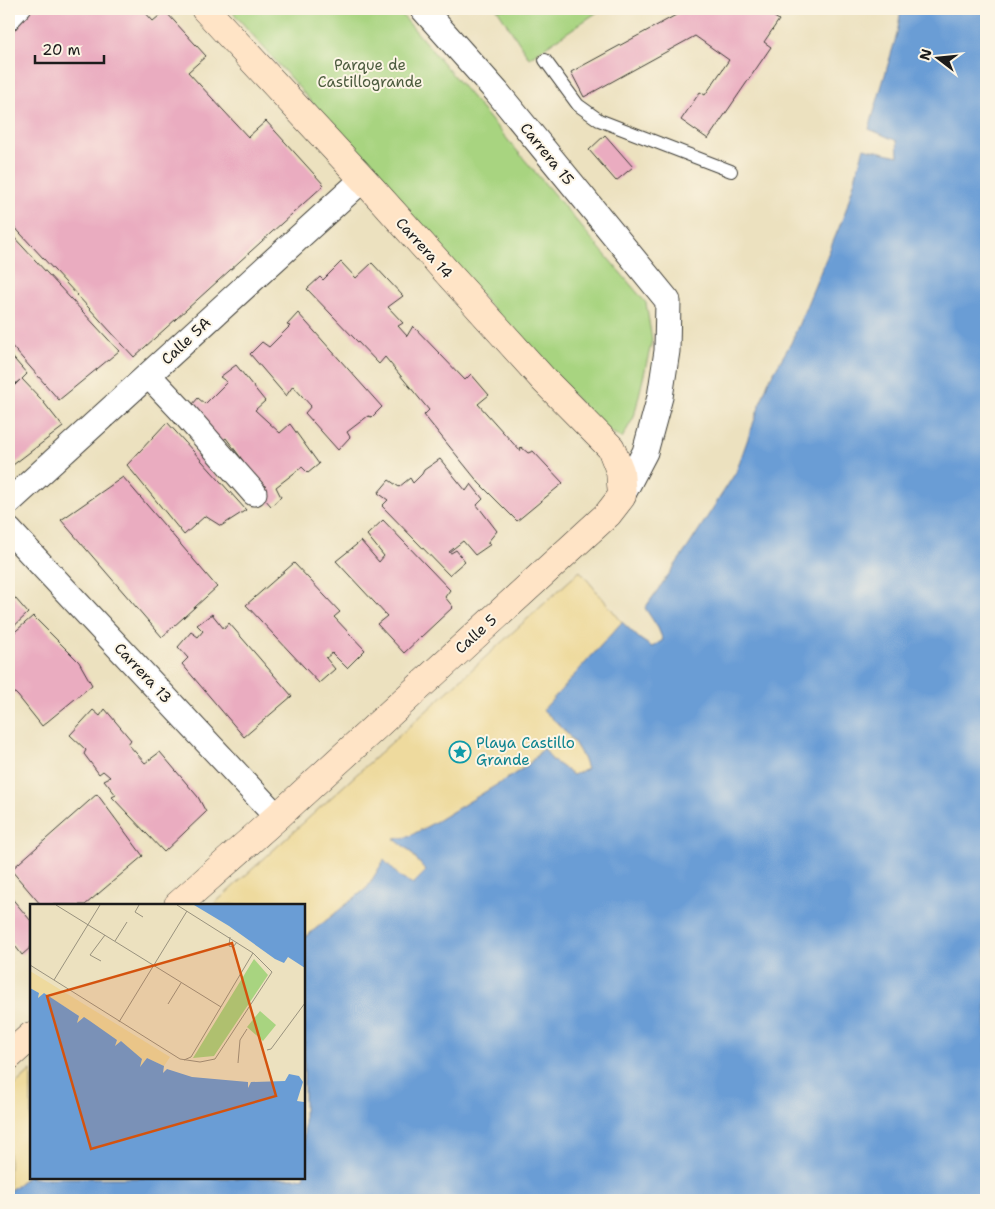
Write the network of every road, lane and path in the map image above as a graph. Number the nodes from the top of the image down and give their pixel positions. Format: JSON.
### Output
{"nodes":[{"id":1,"x":24,"y":9,"type":"edge"},
{"id":2,"x":205,"y":9,"type":"edge"},
{"id":3,"x":423,"y":9,"type":"edge"},
{"id":4,"x":9,"y":25,"type":"edge"},
{"id":5,"x":545,"y":60,"type":"dead end"},
{"id":6,"x":731,"y":171,"type":"dead end"},
{"id":7,"x":363,"y":179,"type":"junction"},
{"id":8,"x":668,"y":301,"type":"joint"},
{"id":9,"x":148,"y":376,"type":"junction"},
{"id":10,"x":254,"y":493,"type":"dead end"},
{"id":11,"x":622,"y":496,"type":"junction"},
{"id":12,"x":9,"y":502,"type":"edge"},
{"id":13,"x":9,"y":530,"type":"edge"},
{"id":14,"x":277,"y":817,"type":"junction"},
{"id":15,"x":179,"y":904,"type":"edge"},
{"id":16,"x":30,"y":1037,"type":"edge"},
{"id":17,"x":9,"y":1056,"type":"edge"}],
"edges":[{"from":1,"to":4,"type":"lane"},
{"from":2,"to":7,"type":"street","name":"Carrera 14"},
{"from":3,"to":8,"type":"street","name":"Carrera 15"},
{"from":5,"to":6,"type":"lane"},
{"from":7,"to":9,"type":"street","name":"Calle 5A"},
{"from":7,"to":11,"type":"street","name":"Carrera 14"},
{"from":8,"to":11,"type":"street","name":"Calle 5"},
{"from":9,"to":10,"type":"street"},
{"from":9,"to":12,"type":"street","name":"Calle 5A"},
{"from":11,"to":14,"type":"street","name":"Calle 5"},
{"from":13,"to":14,"type":"street","name":"Carrera 13"},
{"from":14,"to":15,"type":"street","name":"Calle 5"},
{"from":16,"to":17,"type":"street"}]}
